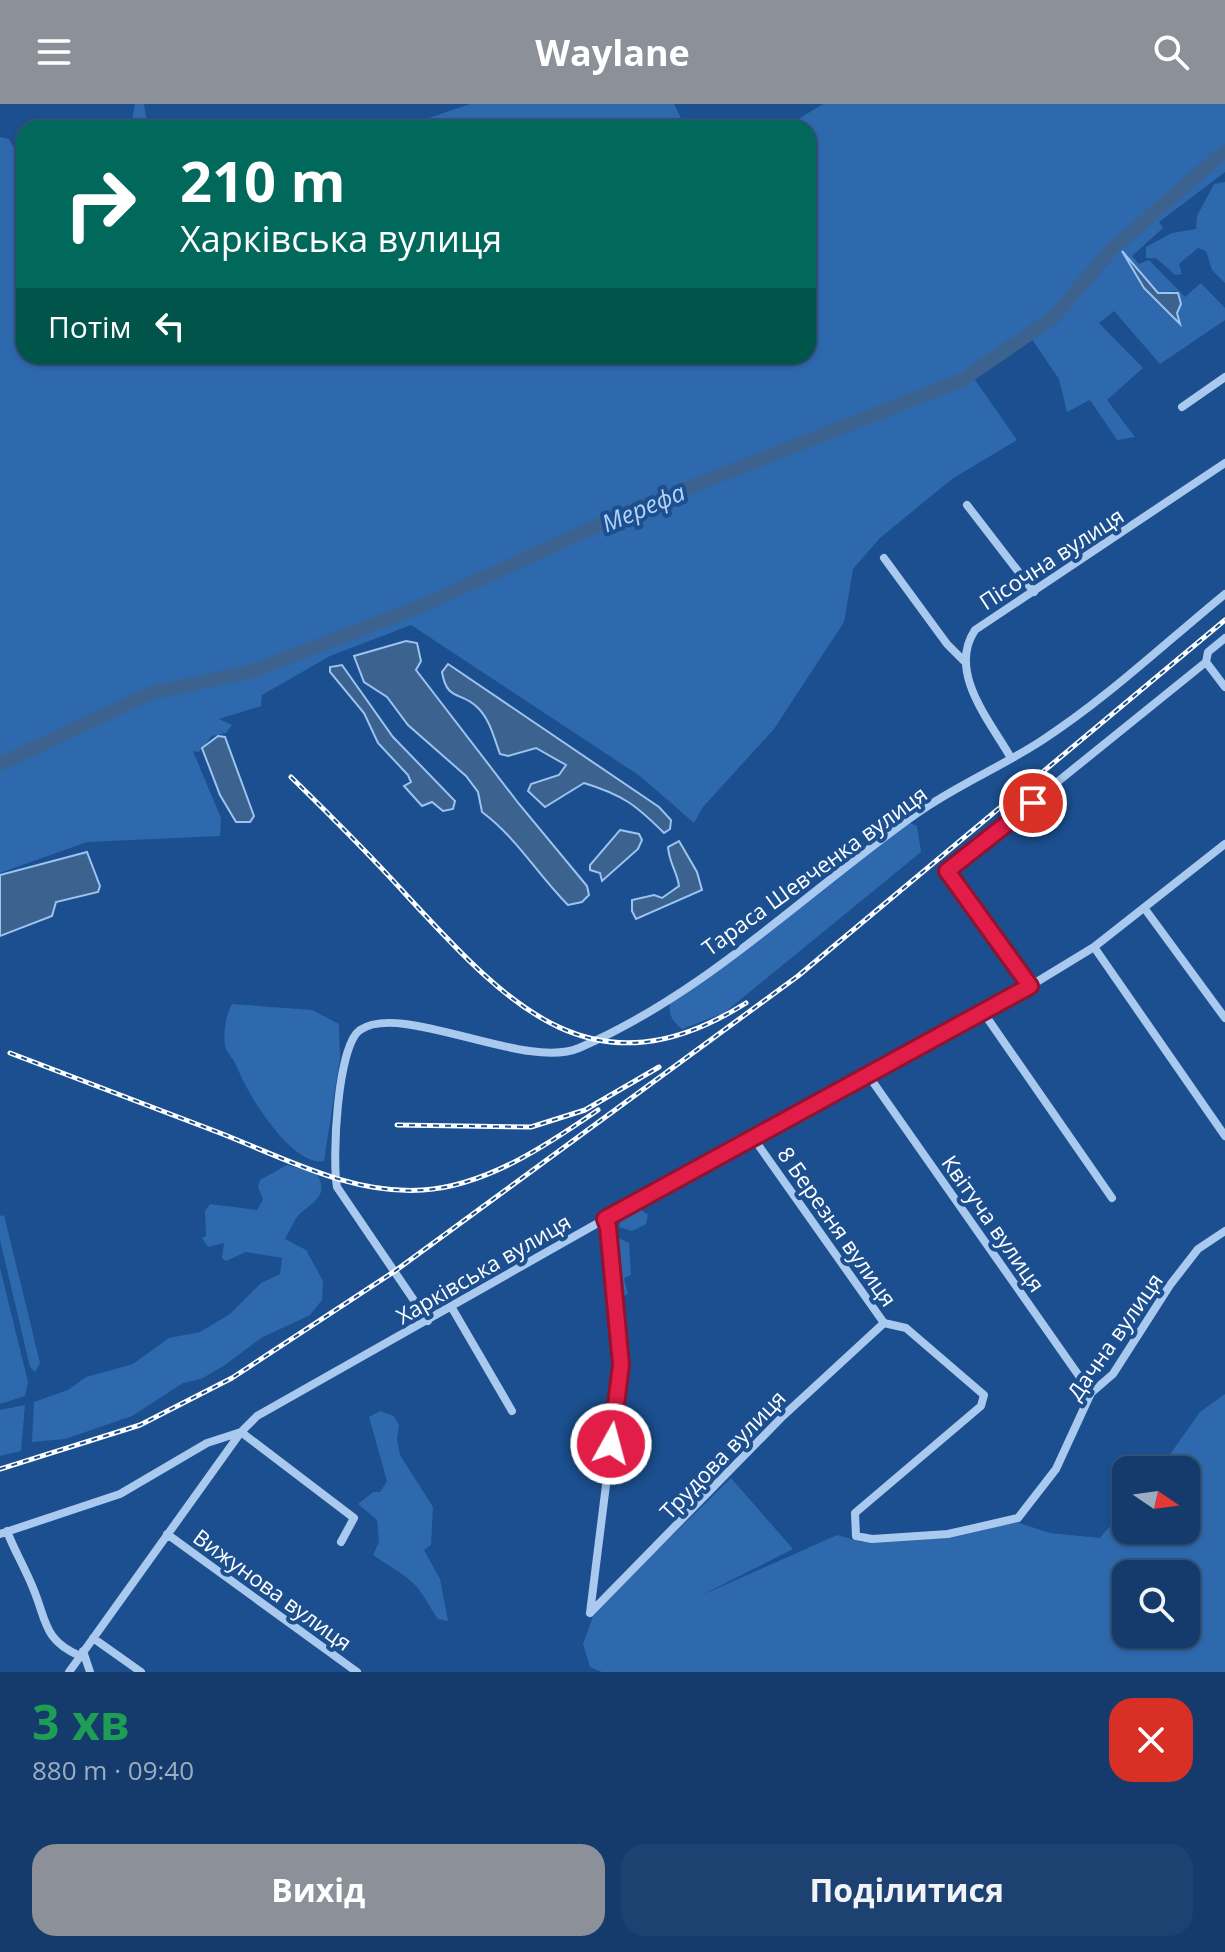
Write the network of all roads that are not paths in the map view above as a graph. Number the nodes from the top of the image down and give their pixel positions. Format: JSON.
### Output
{"nodes":[{"id":1,"x":1225,"y":377,"type":"edge"},
{"id":2,"x":1182,"y":407,"type":"dead end"},
{"id":3,"x":1225,"y":463,"type":"edge"},
{"id":4,"x":967,"y":505,"type":"dead end"},
{"id":5,"x":884,"y":558,"type":"dead end"},
{"id":6,"x":1034,"y":592,"type":"junction"},
{"id":7,"x":1225,"y":594,"type":"edge"},
{"id":8,"x":1225,"y":638,"type":"edge"},
{"id":9,"x":964,"y":661,"type":"junction"},
{"id":10,"x":1206,"y":662,"type":"junction"},
{"id":11,"x":1225,"y":687,"type":"edge"},
{"id":12,"x":1011,"y":758,"type":"junction"},
{"id":13,"x":1225,"y":844,"type":"edge"},
{"id":14,"x":1145,"y":909,"type":"junction"},
{"id":15,"x":1094,"y":947,"type":"junction"},
{"id":16,"x":1030,"y":986,"type":"junction"},
{"id":17,"x":983,"y":1012,"type":"junction"},
{"id":18,"x":1225,"y":1018,"type":"edge"},
{"id":19,"x":868,"y":1075,"type":"junction"},
{"id":20,"x":1225,"y":1136,"type":"edge"},
{"id":21,"x":754,"y":1139,"type":"junction"},
{"id":22,"x":1112,"y":1198,"type":"dead end"},
{"id":23,"x":605,"y":1219,"type":"junction"},
{"id":24,"x":1225,"y":1231,"type":"edge"},
{"id":25,"x":452,"y":1308,"type":"junction"},
{"id":26,"x":428,"y":1321,"type":"junction"},
{"id":27,"x":884,"y":1323,"type":"junction"},
{"id":28,"x":1091,"y":1393,"type":"junction"},
{"id":29,"x":512,"y":1411,"type":"dead end"},
{"id":30,"x":241,"y":1432,"type":"junction"},
{"id":31,"x":855,"y":1513,"type":"joint"},
{"id":32,"x":3,"y":1532,"type":"edge"},
{"id":33,"x":167,"y":1534,"type":"junction"},
{"id":34,"x":341,"y":1542,"type":"dead end"},
{"id":35,"x":93,"y":1638,"type":"junction"},
{"id":36,"x":82,"y":1654,"type":"junction"},
{"id":37,"x":69,"y":1672,"type":"edge"},
{"id":38,"x":90,"y":1672,"type":"edge"},
{"id":39,"x":141,"y":1672,"type":"edge"},
{"id":40,"x":357,"y":1672,"type":"edge"}],
"edges":[{"from":1,"to":2,"type":"street"},
{"from":3,"to":6,"type":"street","name":"Пісочна вулиця"},
{"from":4,"to":6,"type":"street"},
{"from":5,"to":9,"type":"street"},
{"from":6,"to":9,"type":"street","name":"Пісочна вулиця"},
{"from":7,"to":12,"type":"street","name":"Тараса Шевченка вулиця"},
{"from":8,"to":10,"type":"street"},
{"from":9,"to":12,"type":"street"},
{"from":10,"to":11,"type":"street"},
{"from":10,"to":16,"type":"street"},
{"from":12,"to":26,"type":"street","name":"Тараса Шевченка вулиця"},
{"from":13,"to":14,"type":"street","name":"Харківська вулиця"},
{"from":14,"to":15,"type":"street","name":"Харківська вулиця"},
{"from":14,"to":18,"type":"street"},
{"from":15,"to":16,"type":"street","name":"Харківська вулиця"},
{"from":15,"to":20,"type":"street"},
{"from":16,"to":17,"type":"street","name":"Харківська вулиця"},
{"from":17,"to":19,"type":"street","name":"Харківська вулиця"},
{"from":17,"to":22,"type":"street"},
{"from":19,"to":21,"type":"street","name":"Харківська вулиця"},
{"from":19,"to":28,"type":"street","name":"Квітуча вулиця"},
{"from":21,"to":23,"type":"street","name":"Харківська вулиця"},
{"from":21,"to":27,"type":"street","name":"8 Березня вулиця"},
{"from":23,"to":25,"type":"street","name":"Харківська вулиця"},
{"from":23,"to":27,"type":"street","name":"Трудова вулиця"},
{"from":24,"to":28,"type":"street","name":"Дачна вулиця"},
{"from":25,"to":26,"type":"street","name":"Харківська вулиця"},
{"from":25,"to":29,"type":"street"},
{"from":26,"to":30,"type":"street","name":"Харківська вулиця"},
{"from":27,"to":31,"type":"street","name":"8 Березня вулиця"},
{"from":28,"to":31,"type":"street","name":"Дачна вулиця"},
{"from":30,"to":32,"type":"street"},
{"from":30,"to":33,"type":"street","name":"Харківська вулиця"},
{"from":30,"to":34,"type":"street"},
{"from":32,"to":36,"type":"street"},
{"from":33,"to":35,"type":"street","name":"Харківська вулиця"},
{"from":33,"to":40,"type":"street","name":"Вижунова вулиця"},
{"from":35,"to":36,"type":"street","name":"Харківська вулиця"},
{"from":35,"to":39,"type":"street"},
{"from":36,"to":37,"type":"street","name":"Харківська вулиця"},
{"from":36,"to":38,"type":"street"}]}
